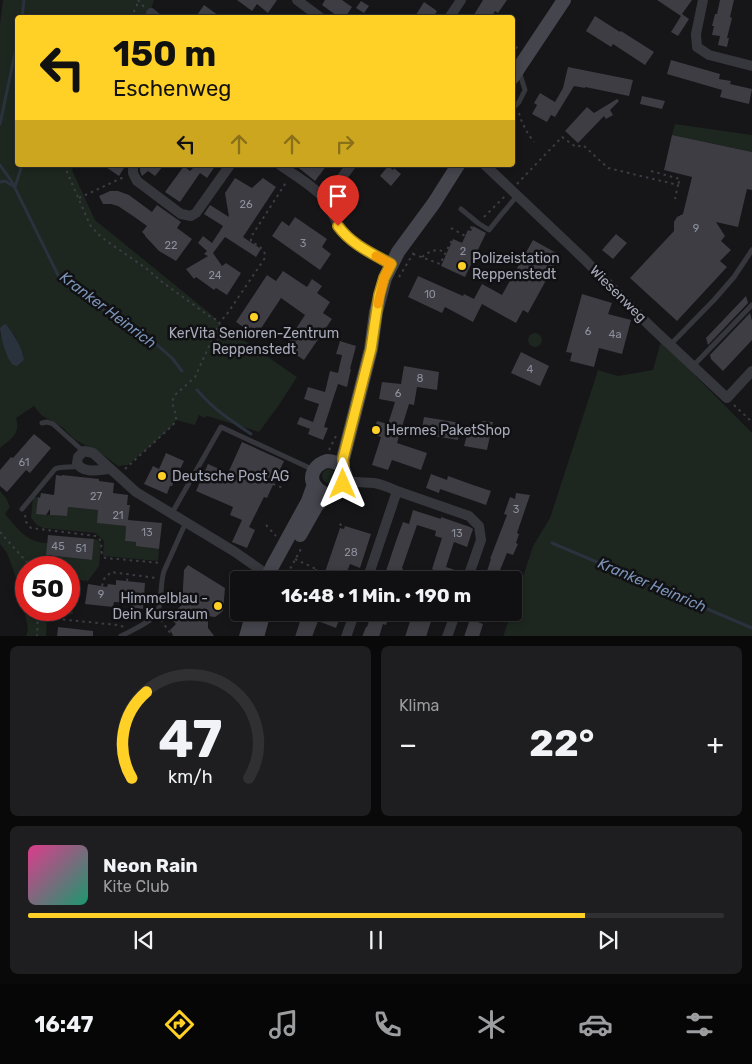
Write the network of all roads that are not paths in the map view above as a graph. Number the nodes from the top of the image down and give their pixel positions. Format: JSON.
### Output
{"nodes":[{"id":1,"x":297,"y":0,"type":"edge"},
{"id":2,"x":461,"y":0,"type":"edge"},
{"id":3,"x":564,"y":0,"type":"edge"},
{"id":4,"x":703,"y":0,"type":"edge"},
{"id":5,"x":317,"y":15,"type":"edge"},
{"id":6,"x":451,"y":15,"type":"edge"},
{"id":7,"x":752,"y":66,"type":"edge"},
{"id":8,"x":515,"y":74,"type":"edge"},
{"id":9,"x":515,"y":106,"type":"edge"},
{"id":10,"x":229,"y":167,"type":"edge"},
{"id":11,"x":283,"y":167,"type":"edge"},
{"id":12,"x":349,"y":167,"type":"edge"},
{"id":13,"x":457,"y":167,"type":"edge"},
{"id":14,"x":486,"y":167,"type":"edge"},
{"id":15,"x":133,"y":169,"type":"edge"},
{"id":16,"x":514,"y":193,"type":"junction"},
{"id":17,"x":326,"y":200,"type":"junction"},
{"id":18,"x":461,"y":209,"type":"dead end"},
{"id":19,"x":752,"y":250,"type":"edge"},
{"id":20,"x":391,"y":264,"type":"junction"},
{"id":21,"x":752,"y":304,"type":"edge"},
{"id":22,"x":670,"y":345,"type":"junction"},
{"id":23,"x":693,"y":366,"type":"junction"},
{"id":24,"x":752,"y":371,"type":"edge"},
{"id":25,"x":356,"y":406,"type":"junction"},
{"id":26,"x":42,"y":423,"type":"dead end"},
{"id":27,"x":84,"y":452,"type":"junction"},
{"id":28,"x":327,"y":461,"type":"junction"},
{"id":29,"x":78,"y":466,"type":"junction"},
{"id":30,"x":113,"y":472,"type":"junction"},
{"id":31,"x":344,"y":474,"type":"junction"},
{"id":32,"x":314,"y":477,"type":"junction"},
{"id":33,"x":397,"y":491,"type":"junction"},
{"id":34,"x":327,"y":495,"type":"junction"},
{"id":35,"x":22,"y":509,"type":"road end"},
{"id":36,"x":172,"y":514,"type":"junction"},
{"id":37,"x":186,"y":522,"type":"junction"},
{"id":38,"x":261,"y":571,"type":"edge"},
{"id":39,"x":273,"y":571,"type":"edge"},
{"id":40,"x":279,"y":571,"type":"edge"},
{"id":41,"x":370,"y":571,"type":"edge"},
{"id":42,"x":470,"y":571,"type":"edge"},
{"id":43,"x":250,"y":621,"type":"edge"},
{"id":44,"x":261,"y":621,"type":"edge"},
{"id":45,"x":352,"y":621,"type":"edge"},
{"id":46,"x":453,"y":621,"type":"edge"},
{"id":47,"x":121,"y":636,"type":"edge"},
{"id":48,"x":246,"y":636,"type":"edge"},
{"id":49,"x":257,"y":636,"type":"edge"},
{"id":50,"x":346,"y":636,"type":"edge"},
{"id":51,"x":447,"y":636,"type":"edge"}],
"edges":[{"from":1,"to":5,"type":"street"},
{"from":2,"to":6,"type":"street"},
{"from":3,"to":8,"type":"main road"},
{"from":4,"to":7,"type":"street"},
{"from":8,"to":9,"type":"lane"},
{"from":10,"to":15,"type":"street"},
{"from":11,"to":17,"type":"street"},
{"from":12,"to":17,"type":"street"},
{"from":13,"to":20,"type":"main road"},
{"from":14,"to":16,"type":"street","name":"Wiesenweg"},
{"from":16,"to":18,"type":"lane"},
{"from":16,"to":22,"type":"street","name":"Wiesenweg"},
{"from":17,"to":20,"type":"street"},
{"from":19,"to":22,"type":"lane"},
{"from":20,"to":25,"type":"main road"},
{"from":21,"to":23,"type":"lane"},
{"from":22,"to":23,"type":"street","name":"Wiesenweg"},
{"from":23,"to":24,"type":"street","name":"Wiesenweg"},
{"from":25,"to":28,"type":"main road"},
{"from":25,"to":31,"type":"main road"},
{"from":26,"to":27,"type":"lane"},
{"from":27,"to":29,"type":"street"},
{"from":27,"to":30,"type":"street"},
{"from":28,"to":31,"type":"main road"},
{"from":28,"to":32,"type":"main road"},
{"from":29,"to":30,"type":"street"},
{"from":29,"to":35,"type":"lane"},
{"from":30,"to":36,"type":"street"},
{"from":31,"to":33,"type":"street"},
{"from":31,"to":34,"type":"main road"},
{"from":32,"to":34,"type":"main road"},
{"from":32,"to":36,"type":"lane"},
{"from":32,"to":39,"type":"main road"},
{"from":33,"to":41,"type":"street"},
{"from":33,"to":42,"type":"street"},
{"from":34,"to":40,"type":"main road"},
{"from":36,"to":37,"type":"street"},
{"from":37,"to":38,"type":"street"},
{"from":37,"to":47,"type":"lane"},
{"from":43,"to":48,"type":"main road"},
{"from":44,"to":49,"type":"main road"},
{"from":45,"to":50,"type":"street"},
{"from":46,"to":51,"type":"street"}]}
